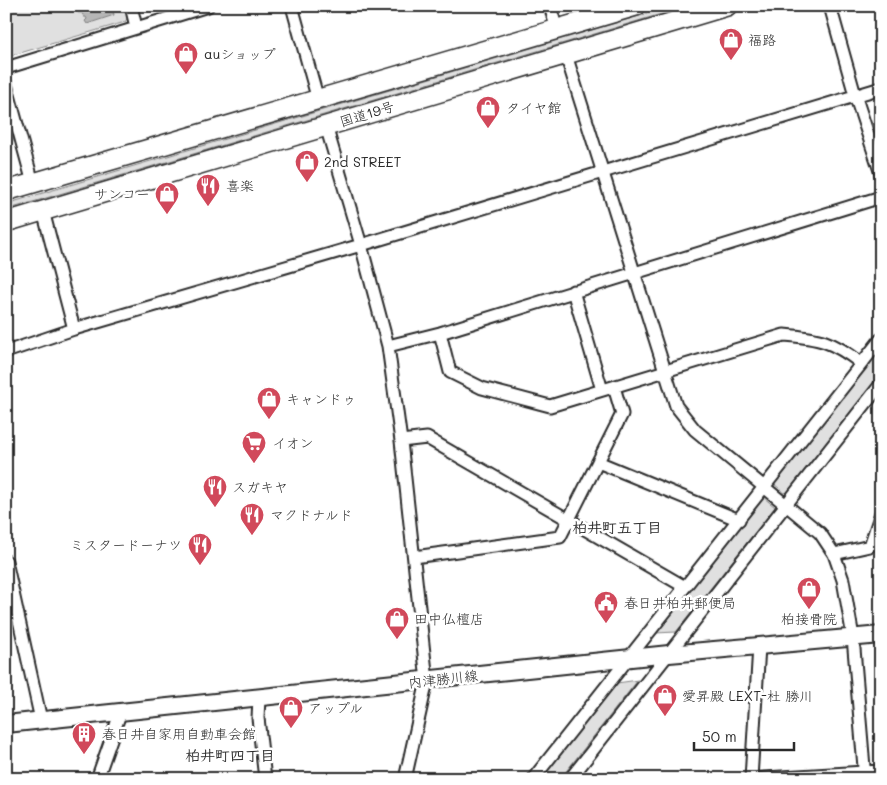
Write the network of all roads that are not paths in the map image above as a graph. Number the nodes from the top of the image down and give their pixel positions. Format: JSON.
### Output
{"nodes":[{"id":1,"x":131,"y":6,"type":"edge"},
{"id":2,"x":208,"y":6,"type":"edge"},
{"id":3,"x":292,"y":6,"type":"edge"},
{"id":4,"x":550,"y":6,"type":"edge"},
{"id":5,"x":636,"y":6,"type":"edge"},
{"id":6,"x":727,"y":6,"type":"edge"},
{"id":7,"x":830,"y":6,"type":"edge"},
{"id":8,"x":136,"y":27,"type":"junction"},
{"id":9,"x":557,"y":30,"type":"junction"},
{"id":10,"x":566,"y":55,"type":"junction"},
{"id":11,"x":6,"y":68,"type":"edge"},
{"id":12,"x":6,"y":84,"type":"edge"},
{"id":13,"x":881,"y":88,"type":"edge"},
{"id":14,"x":855,"y":95,"type":"junction"},
{"id":15,"x":318,"y":100,"type":"junction"},
{"id":16,"x":326,"y":126,"type":"junction"},
{"id":17,"x":604,"y":172,"type":"junction"},
{"id":18,"x":881,"y":174,"type":"edge"},
{"id":19,"x":33,"y":183,"type":"junction"},
{"id":20,"x":6,"y":191,"type":"edge"},
{"id":21,"x":881,"y":197,"type":"edge"},
{"id":22,"x":43,"y":211,"type":"junction"},
{"id":23,"x":6,"y":222,"type":"edge"},
{"id":24,"x":361,"y":245,"type":"junction"},
{"id":25,"x":634,"y":272,"type":"junction"},
{"id":26,"x":573,"y":291,"type":"junction"},
{"id":27,"x":74,"y":329,"type":"junction"},
{"id":28,"x":440,"y":332,"type":"junction"},
{"id":29,"x":881,"y":339,"type":"edge"},
{"id":30,"x":388,"y":346,"type":"junction"},
{"id":31,"x":6,"y":352,"type":"edge"},
{"id":32,"x":861,"y":363,"type":"junction"},
{"id":33,"x":665,"y":372,"type":"junction"},
{"id":34,"x":881,"y":384,"type":"edge"},
{"id":35,"x":614,"y":387,"type":"junction"},
{"id":36,"x":602,"y":390,"type":"junction"},
{"id":37,"x":401,"y":441,"type":"junction"},
{"id":38,"x":598,"y":462,"type":"junction"},
{"id":39,"x":765,"y":487,"type":"junction"},
{"id":40,"x":786,"y":505,"type":"junction"},
{"id":41,"x":881,"y":513,"type":"edge"},
{"id":42,"x":569,"y":520,"type":"junction"},
{"id":43,"x":739,"y":520,"type":"junction"},
{"id":44,"x":834,"y":554,"type":"junction"},
{"id":45,"x":414,"y":557,"type":"junction"},
{"id":46,"x":6,"y":561,"type":"edge"},
{"id":47,"x":685,"y":586,"type":"junction"},
{"id":48,"x":881,"y":635,"type":"edge"},
{"id":49,"x":853,"y":637,"type":"junction"},
{"id":50,"x":759,"y":646,"type":"junction"},
{"id":51,"x":669,"y":654,"type":"junction"},
{"id":52,"x":629,"y":659,"type":"junction"},
{"id":53,"x":427,"y":681,"type":"junction"},
{"id":54,"x":259,"y":698,"type":"junction"},
{"id":55,"x":120,"y":711,"type":"junction"},
{"id":56,"x":41,"y":720,"type":"junction"},
{"id":57,"x":6,"y":724,"type":"edge"},
{"id":58,"x":881,"y":771,"type":"edge"},
{"id":59,"x":865,"y":776,"type":"edge"},
{"id":60,"x":97,"y":779,"type":"edge"},
{"id":61,"x":265,"y":779,"type":"edge"},
{"id":62,"x":406,"y":779,"type":"edge"},
{"id":63,"x":533,"y":779,"type":"edge"},
{"id":64,"x":570,"y":779,"type":"edge"},
{"id":65,"x":750,"y":779,"type":"edge"}],
"edges":[{"from":1,"to":8,"type":"street"},
{"from":2,"to":8,"type":"street"},
{"from":3,"to":15,"type":"street"},
{"from":4,"to":9,"type":"street"},
{"from":5,"to":9,"type":"highway","name":"国道19号"},
{"from":6,"to":10,"type":"highway","name":"国道19号"},
{"from":7,"to":14,"type":"street"},
{"from":8,"to":11,"type":"street"},
{"from":9,"to":15,"type":"highway","name":"国道19号"},
{"from":10,"to":16,"type":"highway","name":"国道19号"},
{"from":10,"to":17,"type":"street"},
{"from":12,"to":19,"type":"street"},
{"from":13,"to":14,"type":"street"},
{"from":14,"to":17,"type":"street"},
{"from":14,"to":18,"type":"street"},
{"from":15,"to":19,"type":"highway","name":"国道19号"},
{"from":16,"to":22,"type":"highway","name":"国道19号"},
{"from":16,"to":24,"type":"street"},
{"from":17,"to":24,"type":"street"},
{"from":17,"to":25,"type":"street"},
{"from":19,"to":20,"type":"highway","name":"国道19号"},
{"from":21,"to":25,"type":"street"},
{"from":22,"to":23,"type":"highway","name":"国道19号"},
{"from":22,"to":27,"type":"street"},
{"from":24,"to":27,"type":"street"},
{"from":24,"to":30,"type":"street"},
{"from":25,"to":26,"type":"street"},
{"from":25,"to":33,"type":"street"},
{"from":26,"to":28,"type":"street"},
{"from":26,"to":36,"type":"street"},
{"from":27,"to":31,"type":"street"},
{"from":28,"to":30,"type":"street"},
{"from":28,"to":36,"type":"street"},
{"from":29,"to":32,"type":"street"},
{"from":30,"to":37,"type":"street"},
{"from":32,"to":33,"type":"street"},
{"from":32,"to":39,"type":"street"},
{"from":33,"to":35,"type":"street"},
{"from":33,"to":39,"type":"street"},
{"from":34,"to":40,"type":"street"},
{"from":35,"to":36,"type":"street"},
{"from":35,"to":38,"type":"street"},
{"from":37,"to":42,"type":"street"},
{"from":37,"to":45,"type":"street"},
{"from":38,"to":42,"type":"street"},
{"from":38,"to":43,"type":"street"},
{"from":39,"to":40,"type":"street"},
{"from":39,"to":43,"type":"street"},
{"from":40,"to":44,"type":"street"},
{"from":40,"to":51,"type":"street"},
{"from":41,"to":44,"type":"street"},
{"from":42,"to":45,"type":"street"},
{"from":42,"to":47,"type":"street"},
{"from":43,"to":47,"type":"street"},
{"from":44,"to":49,"type":"street"},
{"from":45,"to":53,"type":"street"},
{"from":46,"to":56,"type":"street"},
{"from":47,"to":52,"type":"street"},
{"from":48,"to":49,"type":"main road","name":"内津勝川線"},
{"from":49,"to":50,"type":"main road","name":"内津勝川線"},
{"from":49,"to":59,"type":"street"},
{"from":50,"to":51,"type":"main road","name":"内津勝川線"},
{"from":50,"to":65,"type":"street"},
{"from":51,"to":52,"type":"main road","name":"内津勝川線"},
{"from":51,"to":64,"type":"street"},
{"from":52,"to":53,"type":"main road","name":"内津勝川線"},
{"from":52,"to":63,"type":"street"},
{"from":53,"to":54,"type":"main road","name":"内津勝川線"},
{"from":53,"to":62,"type":"street"},
{"from":54,"to":55,"type":"main road","name":"内津勝川線"},
{"from":54,"to":61,"type":"street"},
{"from":55,"to":56,"type":"main road","name":"内津勝川線"},
{"from":55,"to":60,"type":"street"},
{"from":56,"to":57,"type":"main road","name":"内津勝川線"},
{"from":58,"to":59,"type":"street"},
{"from":59,"to":65,"type":"street"}]}
